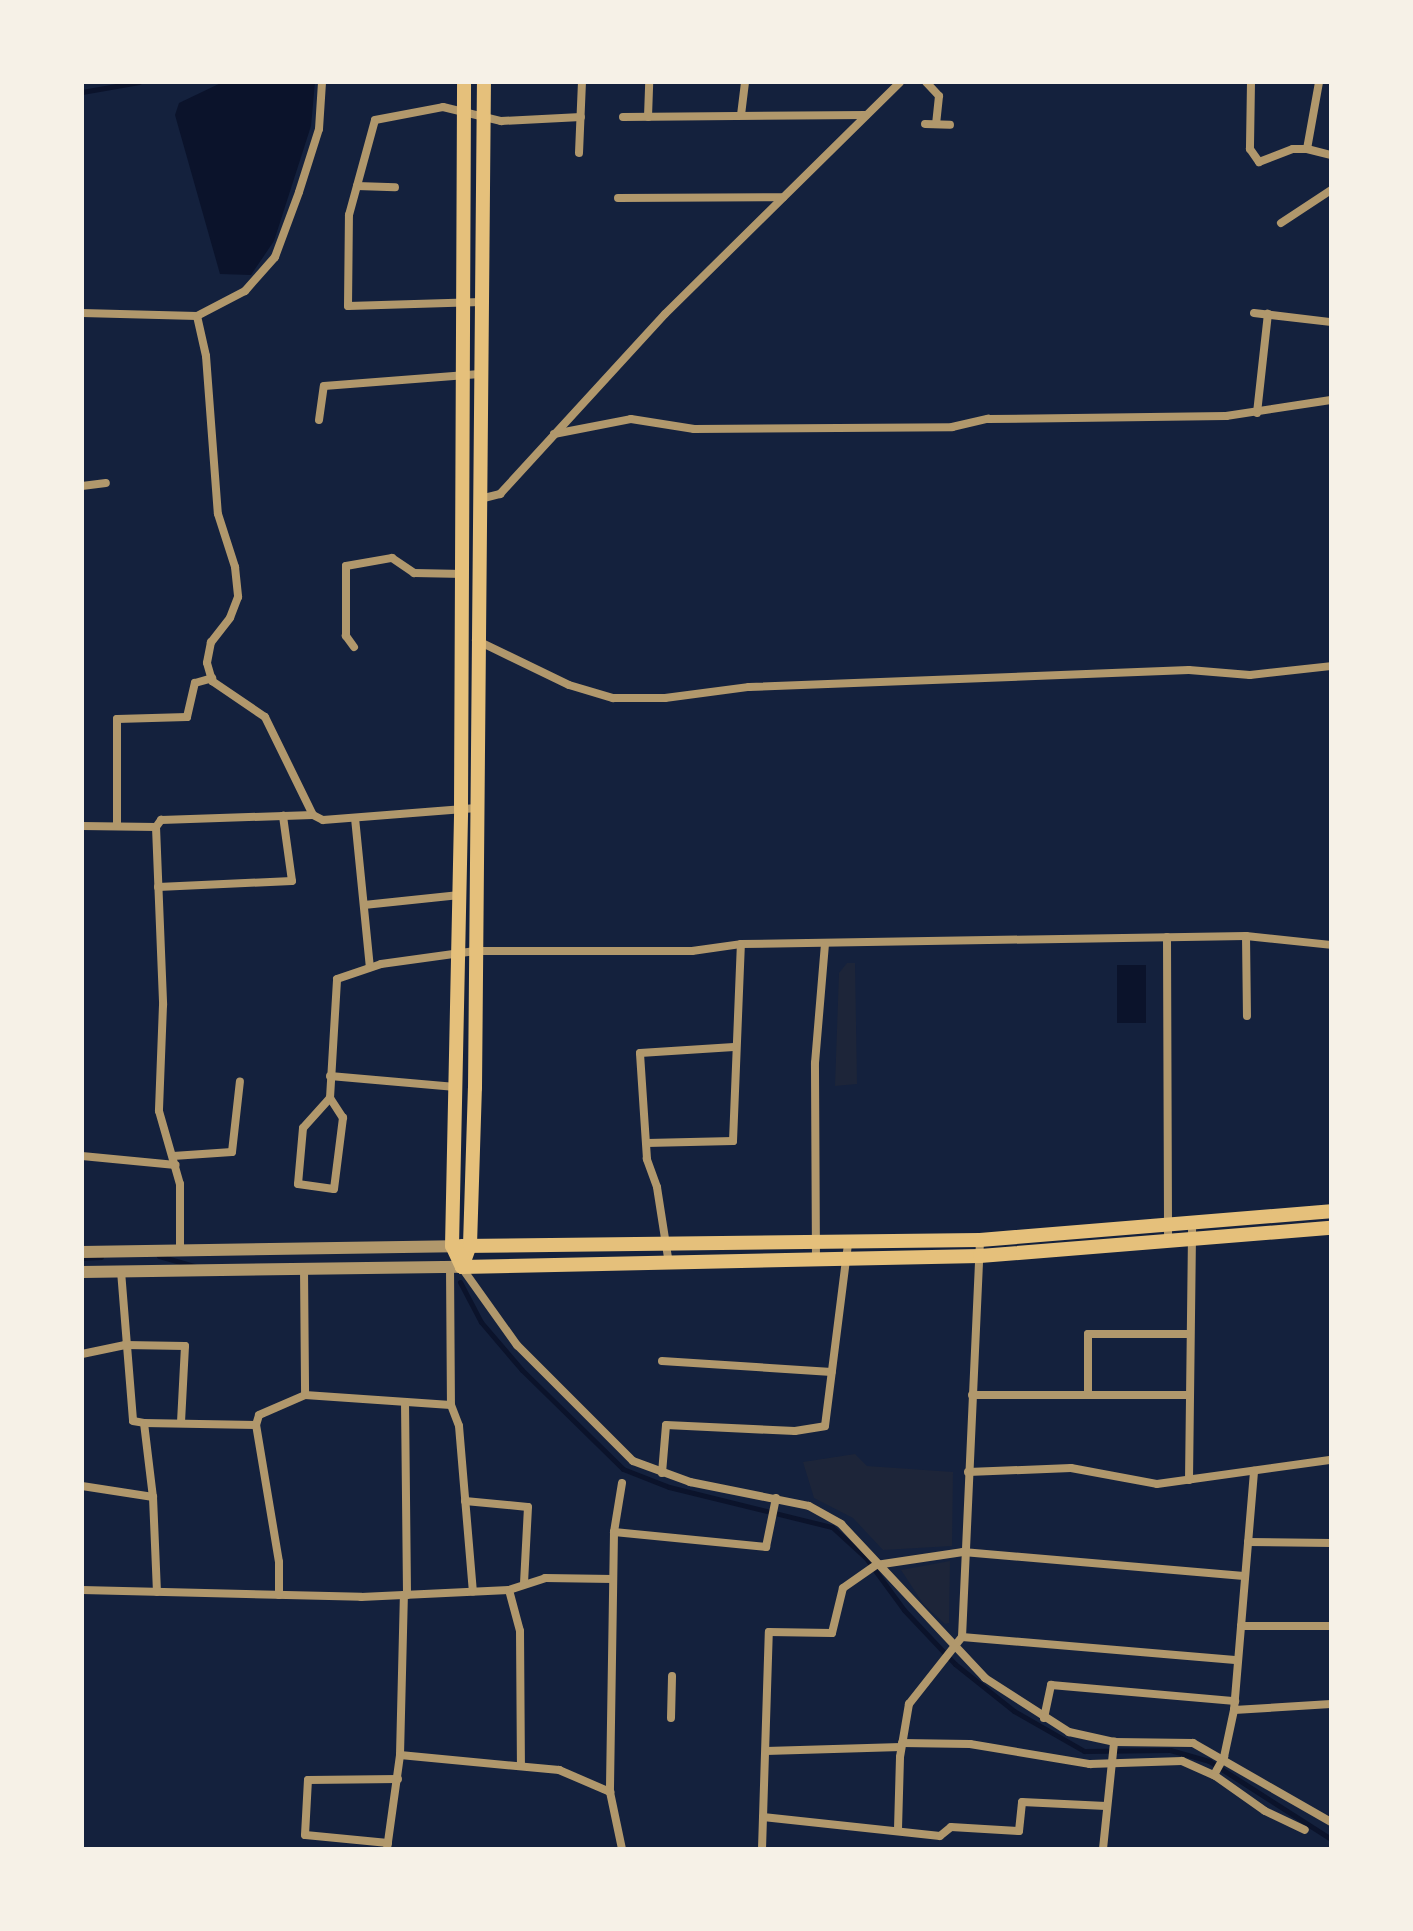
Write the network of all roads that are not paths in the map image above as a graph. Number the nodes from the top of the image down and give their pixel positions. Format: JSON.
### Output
{"nodes":[{"id":1,"x":322,"y":82,"type":"edge"},
{"id":2,"x":464,"y":82,"type":"edge"},
{"id":3,"x":484,"y":82,"type":"edge"},
{"id":4,"x":582,"y":82,"type":"edge"},
{"id":5,"x":649,"y":82,"type":"edge"},
{"id":6,"x":745,"y":82,"type":"edge"},
{"id":7,"x":926,"y":82,"type":"edge"},
{"id":8,"x":1251,"y":82,"type":"edge"},
{"id":9,"x":1319,"y":82,"type":"edge"},
{"id":10,"x":893,"y":84,"type":"edge"},
{"id":11,"x":464,"y":112,"type":"junction"},
{"id":12,"x":741,"y":115,"type":"junction"},
{"id":13,"x":866,"y":115,"type":"junction"},
{"id":14,"x":484,"y":116,"type":"junction"},
{"id":15,"x":581,"y":117,"type":"junction"},
{"id":16,"x":623,"y":117,"type":"dead end"},
{"id":17,"x":648,"y":117,"type":"junction"},
{"id":18,"x":925,"y":124,"type":"dead end"},
{"id":19,"x":936,"y":124,"type":"junction"},
{"id":20,"x":950,"y":125,"type":"dead end"},
{"id":21,"x":1307,"y":149,"type":"junction"},
{"id":22,"x":579,"y":153,"type":"dead end"},
{"id":23,"x":1331,"y":155,"type":"edge"},
{"id":24,"x":357,"y":186,"type":"junction"},
{"id":25,"x":395,"y":187,"type":"dead end"},
{"id":26,"x":1331,"y":190,"type":"edge"},
{"id":27,"x":783,"y":197,"type":"junction"},
{"id":28,"x":618,"y":198,"type":"dead end"},
{"id":29,"x":1281,"y":223,"type":"dead end"},
{"id":30,"x":481,"y":302,"type":"junction"},
{"id":31,"x":464,"y":303,"type":"junction"},
{"id":32,"x":82,"y":313,"type":"edge"},
{"id":33,"x":1254,"y":313,"type":"dead end"},
{"id":34,"x":1268,"y":314,"type":"junction"},
{"id":35,"x":197,"y":316,"type":"junction"},
{"id":36,"x":1331,"y":322,"type":"edge"},
{"id":37,"x":480,"y":374,"type":"junction"},
{"id":38,"x":463,"y":375,"type":"junction"},
{"id":39,"x":1331,"y":400,"type":"edge"},
{"id":40,"x":1257,"y":413,"type":"junction"},
{"id":41,"x":319,"y":420,"type":"dead end"},
{"id":42,"x":554,"y":434,"type":"junction"},
{"id":43,"x":106,"y":483,"type":"dead end"},
{"id":44,"x":82,"y":486,"type":"edge"},
{"id":45,"x":478,"y":499,"type":"junction"},
{"id":46,"x":461,"y":574,"type":"junction"},
{"id":47,"x":478,"y":574,"type":"junction"},
{"id":48,"x":476,"y":640,"type":"junction"},
{"id":49,"x":354,"y":647,"type":"dead end"},
{"id":50,"x":1331,"y":666,"type":"edge"},
{"id":51,"x":212,"y":678,"type":"junction"},
{"id":52,"x":477,"y":808,"type":"junction"},
{"id":53,"x":461,"y":809,"type":"junction"},
{"id":54,"x":313,"y":815,"type":"junction"},
{"id":55,"x":283,"y":816,"type":"junction"},
{"id":56,"x":355,"y":818,"type":"junction"},
{"id":57,"x":82,"y":826,"type":"edge"},
{"id":58,"x":117,"y":826,"type":"junction"},
{"id":59,"x":156,"y":827,"type":"junction"},
{"id":60,"x":158,"y":887,"type":"junction"},
{"id":61,"x":459,"y":895,"type":"junction"},
{"id":62,"x":364,"y":905,"type":"junction"},
{"id":63,"x":1246,"y":936,"type":"junction"},
{"id":64,"x":1167,"y":937,"type":"junction"},
{"id":65,"x":741,"y":944,"type":"junction"},
{"id":66,"x":825,"y":944,"type":"junction"},
{"id":67,"x":1331,"y":945,"type":"edge"},
{"id":68,"x":475,"y":951,"type":"junction"},
{"id":69,"x":458,"y":954,"type":"junction"},
{"id":70,"x":370,"y":967,"type":"junction"},
{"id":71,"x":1247,"y":1016,"type":"dead end"},
{"id":72,"x":734,"y":1047,"type":"junction"},
{"id":73,"x":330,"y":1076,"type":"junction"},
{"id":74,"x":240,"y":1081,"type":"dead end"},
{"id":75,"x":456,"y":1087,"type":"junction"},
{"id":76,"x":330,"y":1098,"type":"junction"},
{"id":77,"x":647,"y":1143,"type":"junction"},
{"id":78,"x":82,"y":1156,"type":"edge"},
{"id":79,"x":174,"y":1160,"type":"junction"},
{"id":80,"x":1331,"y":1211,"type":"edge"},
{"id":81,"x":1168,"y":1224,"type":"junction"},
{"id":82,"x":1331,"y":1228,"type":"edge"},
{"id":83,"x":1192,"y":1230,"type":"junction"},
{"id":84,"x":980,"y":1240,"type":"junction"},
{"id":85,"x":1168,"y":1240,"type":"junction"},
{"id":86,"x":470,"y":1245,"type":"junction"},
{"id":87,"x":848,"y":1245,"type":"junction"},
{"id":88,"x":452,"y":1246,"type":"junction"},
{"id":89,"x":816,"y":1246,"type":"junction"},
{"id":90,"x":668,"y":1247,"type":"junction"},
{"id":91,"x":180,"y":1250,"type":"junction"},
{"id":92,"x":82,"y":1252,"type":"edge"},
{"id":93,"x":980,"y":1256,"type":"junction"},
{"id":94,"x":816,"y":1262,"type":"junction"},
{"id":95,"x":846,"y":1262,"type":"junction"},
{"id":96,"x":669,"y":1265,"type":"junction"},
{"id":97,"x":456,"y":1267,"type":"junction"},
{"id":98,"x":304,"y":1269,"type":"junction"},
{"id":99,"x":121,"y":1271,"type":"junction"},
{"id":100,"x":82,"y":1272,"type":"edge"},
{"id":101,"x":1190,"y":1334,"type":"junction"},
{"id":102,"x":125,"y":1345,"type":"junction"},
{"id":103,"x":82,"y":1354,"type":"edge"},
{"id":104,"x":662,"y":1361,"type":"dead end"},
{"id":105,"x":832,"y":1372,"type":"junction"},
{"id":106,"x":305,"y":1395,"type":"junction"},
{"id":107,"x":972,"y":1395,"type":"junction"},
{"id":108,"x":1088,"y":1395,"type":"junction"},
{"id":109,"x":1190,"y":1395,"type":"junction"},
{"id":110,"x":405,"y":1402,"type":"junction"},
{"id":111,"x":451,"y":1405,"type":"junction"},
{"id":112,"x":181,"y":1422,"type":"junction"},
{"id":113,"x":144,"y":1423,"type":"junction"},
{"id":114,"x":256,"y":1425,"type":"junction"},
{"id":115,"x":1331,"y":1460,"type":"edge"},
{"id":116,"x":1254,"y":1471,"type":"junction"},
{"id":117,"x":968,"y":1472,"type":"junction"},
{"id":118,"x":662,"y":1473,"type":"junction"},
{"id":119,"x":1189,"y":1480,"type":"junction"},
{"id":120,"x":622,"y":1483,"type":"dead end"},
{"id":121,"x":82,"y":1486,"type":"edge"},
{"id":122,"x":153,"y":1497,"type":"junction"},
{"id":123,"x":776,"y":1498,"type":"junction"},
{"id":124,"x":465,"y":1501,"type":"junction"},
{"id":125,"x":614,"y":1532,"type":"junction"},
{"id":126,"x":1248,"y":1542,"type":"junction"},
{"id":127,"x":1331,"y":1543,"type":"edge"},
{"id":128,"x":963,"y":1552,"type":"junction"},
{"id":129,"x":876,"y":1566,"type":"junction"},
{"id":130,"x":1244,"y":1576,"type":"junction"},
{"id":131,"x":613,"y":1579,"type":"junction"},
{"id":132,"x":524,"y":1584,"type":"junction"},
{"id":133,"x":82,"y":1590,"type":"edge"},
{"id":134,"x":509,"y":1590,"type":"junction"},
{"id":135,"x":473,"y":1591,"type":"junction"},
{"id":136,"x":157,"y":1592,"type":"junction"},
{"id":137,"x":279,"y":1595,"type":"junction"},
{"id":138,"x":405,"y":1595,"type":"junction"},
{"id":139,"x":1241,"y":1626,"type":"junction"},
{"id":140,"x":1331,"y":1626,"type":"edge"},
{"id":141,"x":962,"y":1637,"type":"junction"},
{"id":142,"x":951,"y":1650,"type":"junction"},
{"id":143,"x":1238,"y":1660,"type":"junction"},
{"id":144,"x":672,"y":1676,"type":"dead end"},
{"id":145,"x":1331,"y":1704,"type":"edge"},
{"id":146,"x":1235,"y":1705,"type":"junction"},
{"id":147,"x":671,"y":1718,"type":"dead end"},
{"id":148,"x":1044,"y":1718,"type":"junction"},
{"id":149,"x":902,"y":1745,"type":"junction"},
{"id":150,"x":766,"y":1751,"type":"junction"},
{"id":151,"x":1113,"y":1752,"type":"junction"},
{"id":152,"x":400,"y":1755,"type":"junction"},
{"id":153,"x":521,"y":1766,"type":"junction"},
{"id":154,"x":1219,"y":1767,"type":"junction"},
{"id":155,"x":398,"y":1779,"type":"junction"},
{"id":156,"x":610,"y":1792,"type":"junction"},
{"id":157,"x":1106,"y":1806,"type":"junction"},
{"id":158,"x":763,"y":1817,"type":"junction"},
{"id":159,"x":1331,"y":1822,"type":"edge"},
{"id":160,"x":898,"y":1829,"type":"junction"},
{"id":161,"x":1305,"y":1830,"type":"dead end"},
{"id":162,"x":912,"y":1836,"type":"junction"},
{"id":163,"x":387,"y":1846,"type":"edge"},
{"id":164,"x":622,"y":1849,"type":"edge"},
{"id":165,"x":762,"y":1849,"type":"edge"},
{"id":166,"x":913,"y":1849,"type":"edge"},
{"id":167,"x":1103,"y":1849,"type":"edge"}],
"edges":[{"from":1,"to":35,"type":"street"},
{"from":2,"to":11,"type":"main road"},
{"from":3,"to":14,"type":"main road"},
{"from":4,"to":15,"type":"street"},
{"from":5,"to":17,"type":"street"},
{"from":6,"to":12,"type":"street"},
{"from":7,"to":19,"type":"street"},
{"from":8,"to":21,"type":"street"},
{"from":9,"to":21,"type":"street"},
{"from":10,"to":13,"type":"street"},
{"from":11,"to":14,"type":"street"},
{"from":11,"to":24,"type":"street"},
{"from":11,"to":31,"type":"main road"},
{"from":12,"to":13,"type":"street"},
{"from":12,"to":17,"type":"street"},
{"from":13,"to":27,"type":"street"},
{"from":14,"to":15,"type":"street"},
{"from":14,"to":30,"type":"main road"},
{"from":15,"to":22,"type":"street"},
{"from":16,"to":17,"type":"street"},
{"from":18,"to":19,"type":"street"},
{"from":19,"to":20,"type":"street"},
{"from":21,"to":23,"type":"street"},
{"from":24,"to":25,"type":"street"},
{"from":24,"to":31,"type":"street"},
{"from":26,"to":29,"type":"street"},
{"from":27,"to":28,"type":"street"},
{"from":27,"to":42,"type":"street"},
{"from":30,"to":31,"type":"street"},
{"from":30,"to":37,"type":"main road"},
{"from":31,"to":38,"type":"main road"},
{"from":32,"to":35,"type":"street"},
{"from":33,"to":34,"type":"street"},
{"from":34,"to":36,"type":"street"},
{"from":34,"to":40,"type":"street"},
{"from":35,"to":51,"type":"street"},
{"from":37,"to":38,"type":"street"},
{"from":37,"to":45,"type":"main road"},
{"from":38,"to":41,"type":"street"},
{"from":38,"to":46,"type":"main road"},
{"from":39,"to":40,"type":"street"},
{"from":40,"to":42,"type":"street"},
{"from":42,"to":45,"type":"street"},
{"from":43,"to":44,"type":"street"},
{"from":45,"to":47,"type":"main road"},
{"from":46,"to":47,"type":"street"},
{"from":46,"to":49,"type":"street"},
{"from":46,"to":53,"type":"main road"},
{"from":47,"to":48,"type":"main road"},
{"from":48,"to":50,"type":"street"},
{"from":48,"to":52,"type":"main road"},
{"from":51,"to":54,"type":"street"},
{"from":51,"to":58,"type":"street"},
{"from":52,"to":53,"type":"street"},
{"from":52,"to":68,"type":"main road"},
{"from":53,"to":56,"type":"street"},
{"from":53,"to":61,"type":"main road"},
{"from":54,"to":55,"type":"street"},
{"from":54,"to":56,"type":"street"},
{"from":55,"to":59,"type":"street"},
{"from":55,"to":60,"type":"street"},
{"from":56,"to":62,"type":"street"},
{"from":57,"to":58,"type":"street"},
{"from":58,"to":59,"type":"street"},
{"from":59,"to":60,"type":"street"},
{"from":60,"to":79,"type":"street"},
{"from":61,"to":62,"type":"street"},
{"from":61,"to":69,"type":"main road"},
{"from":62,"to":70,"type":"street"},
{"from":63,"to":64,"type":"street"},
{"from":63,"to":67,"type":"street"},
{"from":63,"to":71,"type":"street"},
{"from":64,"to":66,"type":"street"},
{"from":64,"to":81,"type":"street"},
{"from":65,"to":66,"type":"street"},
{"from":65,"to":68,"type":"street"},
{"from":65,"to":72,"type":"street"},
{"from":66,"to":89,"type":"street"},
{"from":68,"to":69,"type":"street"},
{"from":68,"to":86,"type":"main road"},
{"from":69,"to":70,"type":"street"},
{"from":69,"to":75,"type":"main road"},
{"from":70,"to":73,"type":"street"},
{"from":72,"to":77,"type":"street"},
{"from":72,"to":77,"type":"street"},
{"from":73,"to":75,"type":"street"},
{"from":73,"to":76,"type":"street"},
{"from":74,"to":79,"type":"street"},
{"from":75,"to":88,"type":"main road"},
{"from":76,"to":76,"type":"street"},
{"from":77,"to":90,"type":"street"},
{"from":78,"to":79,"type":"street"},
{"from":79,"to":91,"type":"street"},
{"from":80,"to":83,"type":"main road"},
{"from":81,"to":83,"type":"main road"},
{"from":81,"to":84,"type":"main road"},
{"from":81,"to":85,"type":"street"},
{"from":82,"to":83,"type":"main road"},
{"from":83,"to":85,"type":"main road"},
{"from":83,"to":101,"type":"street"},
{"from":84,"to":87,"type":"main road"},
{"from":84,"to":93,"type":"street"},
{"from":85,"to":93,"type":"main road"},
{"from":86,"to":88,"type":"main road"},
{"from":86,"to":90,"type":"main road"},
{"from":86,"to":97,"type":"main road"},
{"from":87,"to":89,"type":"main road"},
{"from":87,"to":95,"type":"street"},
{"from":88,"to":91,"type":"street"},
{"from":88,"to":97,"type":"main road"},
{"from":89,"to":90,"type":"main road"},
{"from":89,"to":94,"type":"street"},
{"from":90,"to":96,"type":"street"},
{"from":91,"to":92,"type":"street"},
{"from":93,"to":95,"type":"main road"},
{"from":93,"to":107,"type":"street"},
{"from":94,"to":95,"type":"main road"},
{"from":94,"to":96,"type":"main road"},
{"from":95,"to":105,"type":"street"},
{"from":96,"to":97,"type":"main road"},
{"from":97,"to":98,"type":"street"},
{"from":97,"to":111,"type":"street"},
{"from":97,"to":118,"type":"street"},
{"from":98,"to":99,"type":"street"},
{"from":98,"to":106,"type":"street"},
{"from":99,"to":100,"type":"street"},
{"from":99,"to":102,"type":"street"},
{"from":101,"to":108,"type":"street"},
{"from":101,"to":109,"type":"street"},
{"from":102,"to":103,"type":"street"},
{"from":102,"to":112,"type":"street"},
{"from":102,"to":113,"type":"street"},
{"from":104,"to":105,"type":"street"},
{"from":105,"to":118,"type":"street"},
{"from":106,"to":110,"type":"street"},
{"from":106,"to":114,"type":"street"},
{"from":107,"to":108,"type":"street"},
{"from":107,"to":117,"type":"street"},
{"from":108,"to":109,"type":"street"},
{"from":109,"to":119,"type":"street"},
{"from":110,"to":111,"type":"street"},
{"from":110,"to":138,"type":"street"},
{"from":111,"to":124,"type":"street"},
{"from":112,"to":113,"type":"street"},
{"from":112,"to":114,"type":"street"},
{"from":113,"to":122,"type":"street"},
{"from":114,"to":137,"type":"street"},
{"from":115,"to":116,"type":"street"},
{"from":116,"to":119,"type":"street"},
{"from":116,"to":126,"type":"street"},
{"from":117,"to":119,"type":"street"},
{"from":117,"to":128,"type":"street"},
{"from":118,"to":123,"type":"street"},
{"from":120,"to":125,"type":"street"},
{"from":121,"to":122,"type":"street"},
{"from":122,"to":136,"type":"street"},
{"from":123,"to":125,"type":"street"},
{"from":123,"to":129,"type":"street"},
{"from":124,"to":132,"type":"street"},
{"from":124,"to":135,"type":"street"},
{"from":125,"to":131,"type":"street"},
{"from":126,"to":127,"type":"street"},
{"from":126,"to":130,"type":"street"},
{"from":128,"to":129,"type":"street"},
{"from":128,"to":130,"type":"street"},
{"from":128,"to":141,"type":"street"},
{"from":129,"to":142,"type":"street"},
{"from":129,"to":150,"type":"street"},
{"from":130,"to":139,"type":"street"},
{"from":131,"to":132,"type":"street"},
{"from":131,"to":156,"type":"street"},
{"from":132,"to":134,"type":"street"},
{"from":133,"to":136,"type":"street"},
{"from":134,"to":135,"type":"street"},
{"from":134,"to":153,"type":"street"},
{"from":135,"to":138,"type":"street"},
{"from":136,"to":137,"type":"street"},
{"from":137,"to":138,"type":"street"},
{"from":138,"to":152,"type":"street"},
{"from":139,"to":140,"type":"street"},
{"from":139,"to":143,"type":"street"},
{"from":141,"to":142,"type":"street"},
{"from":141,"to":143,"type":"street"},
{"from":142,"to":148,"type":"street"},
{"from":142,"to":149,"type":"street"},
{"from":143,"to":146,"type":"street"},
{"from":144,"to":147,"type":"street"},
{"from":145,"to":146,"type":"street"},
{"from":146,"to":148,"type":"street"},
{"from":146,"to":154,"type":"street"},
{"from":148,"to":151,"type":"street"},
{"from":149,"to":150,"type":"street"},
{"from":149,"to":151,"type":"street"},
{"from":149,"to":160,"type":"street"},
{"from":150,"to":158,"type":"street"},
{"from":151,"to":154,"type":"street"},
{"from":151,"to":154,"type":"street"},
{"from":151,"to":157,"type":"street"},
{"from":152,"to":153,"type":"street"},
{"from":152,"to":155,"type":"street"},
{"from":153,"to":156,"type":"street"},
{"from":154,"to":159,"type":"street"},
{"from":154,"to":161,"type":"street"},
{"from":155,"to":163,"type":"street"},
{"from":155,"to":163,"type":"street"},
{"from":156,"to":164,"type":"street"},
{"from":157,"to":162,"type":"street"},
{"from":157,"to":167,"type":"street"},
{"from":158,"to":160,"type":"street"},
{"from":158,"to":165,"type":"street"},
{"from":160,"to":162,"type":"street"},
{"from":162,"to":166,"type":"street"}]}
